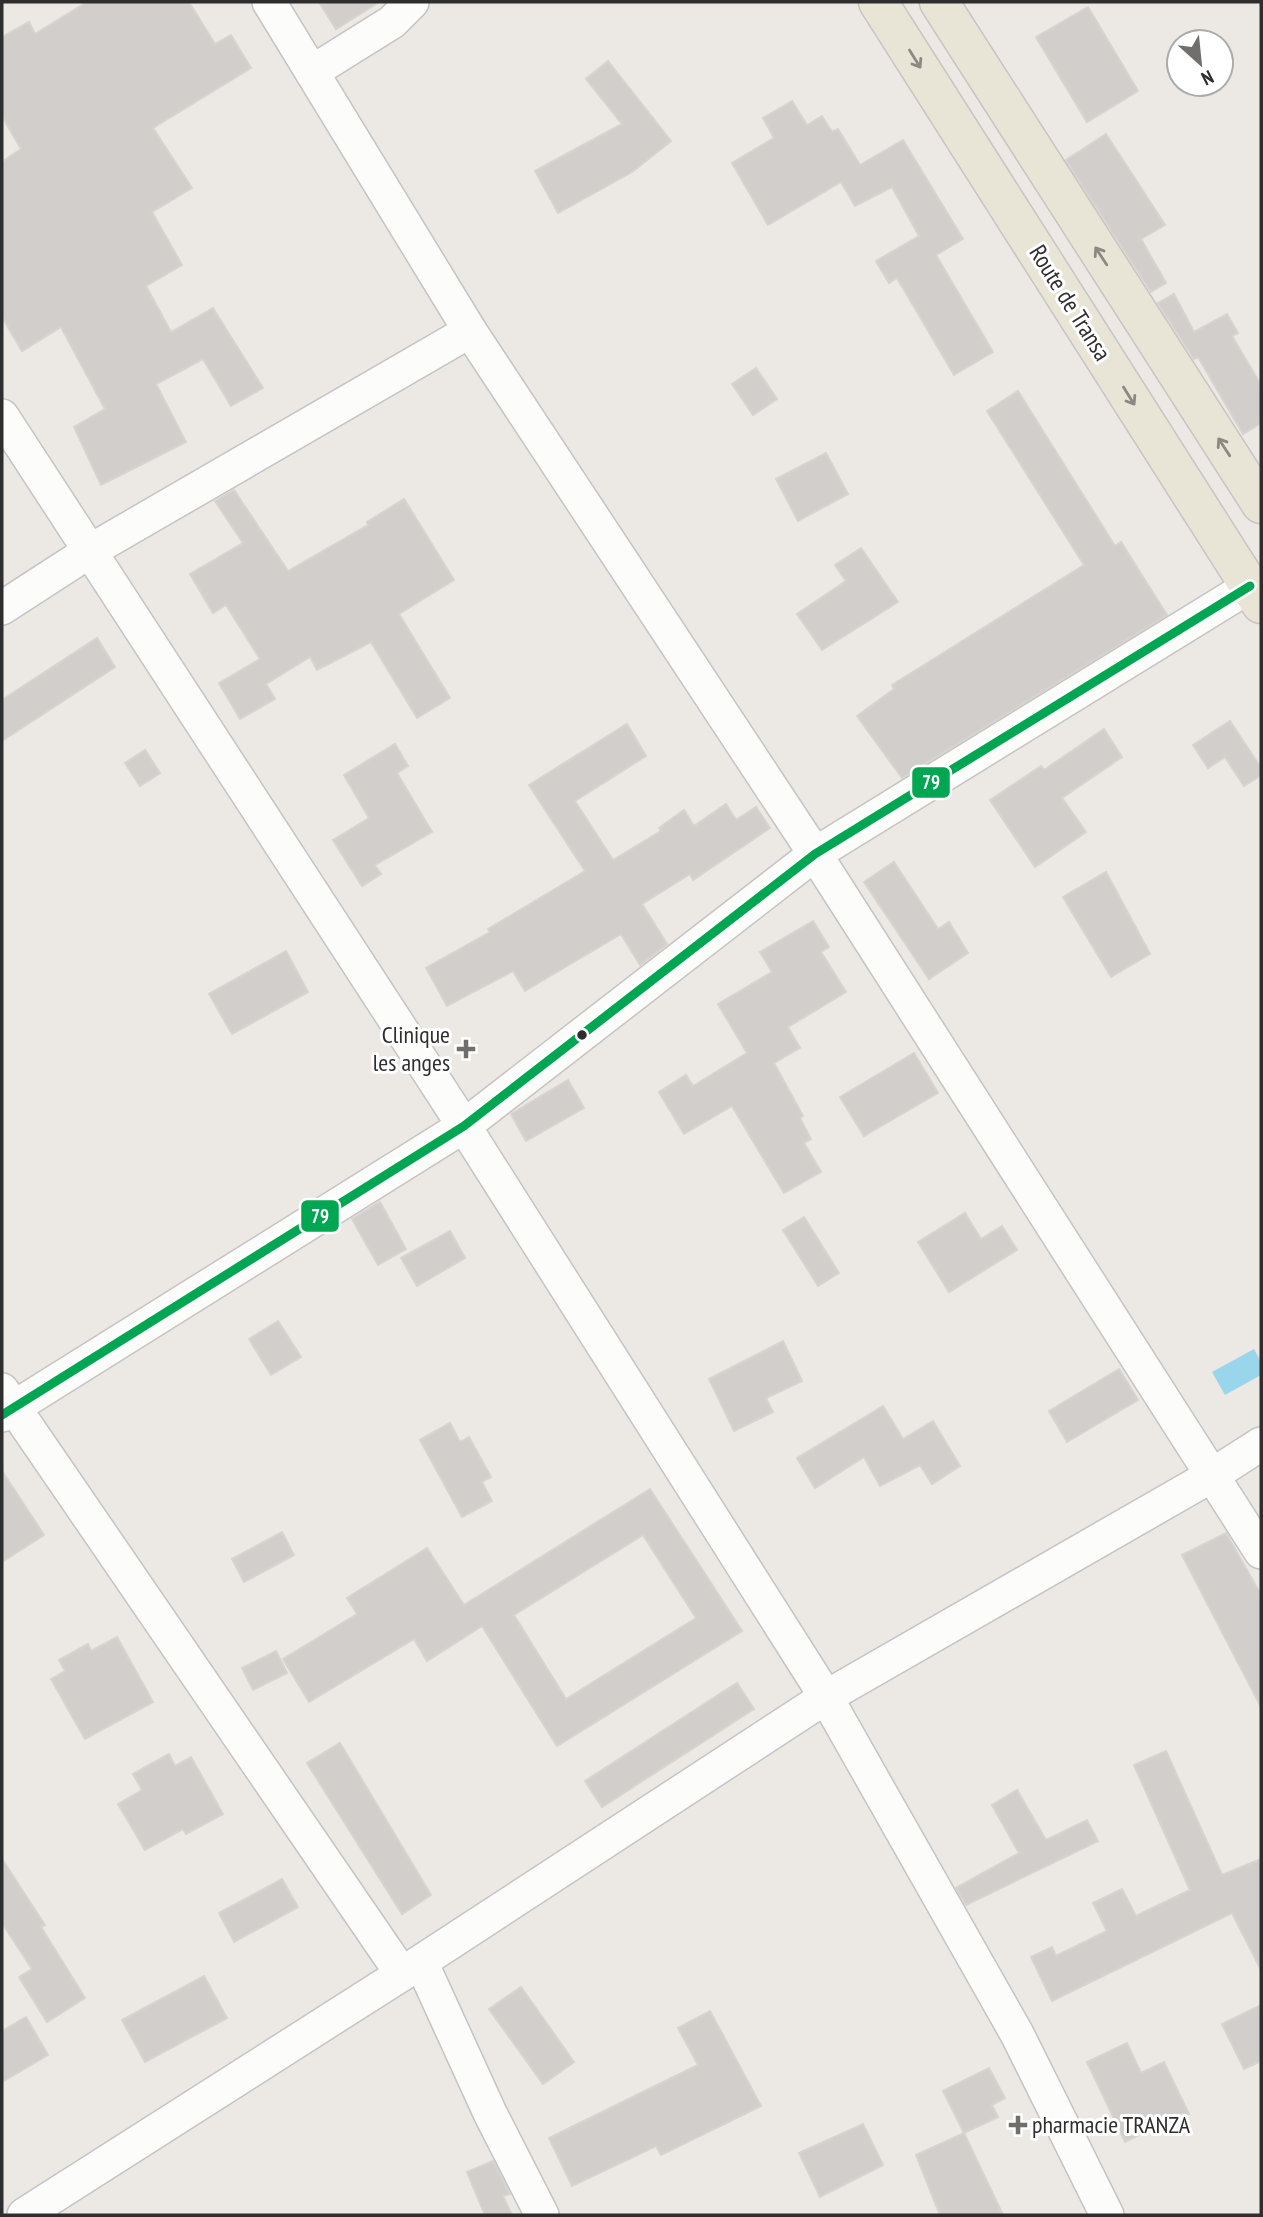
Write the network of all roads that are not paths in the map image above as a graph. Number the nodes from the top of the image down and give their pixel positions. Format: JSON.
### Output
{"nodes":[{"id":1,"x":269,"y":2,"type":"edge"},
{"id":2,"x":412,"y":2,"type":"edge"},
{"id":3,"x":878,"y":2,"type":"edge"},
{"id":4,"x":939,"y":2,"type":"edge"},
{"id":5,"x":312,"y":72,"type":"junction"},
{"id":6,"x":470,"y":331,"type":"junction"},
{"id":7,"x":2,"y":416,"type":"edge"},
{"id":8,"x":1261,"y":504,"type":"edge"},
{"id":9,"x":90,"y":551,"type":"junction"},
{"id":10,"x":1255,"y":595,"type":"edge"},
{"id":11,"x":2,"y":608,"type":"edge"},
{"id":12,"x":815,"y":854,"type":"junction"},
{"id":13,"x":464,"y":1126,"type":"junction"},
{"id":14,"x":6,"y":1404,"type":"edge"},
{"id":15,"x":1261,"y":1444,"type":"edge"},
{"id":16,"x":1211,"y":1476,"type":"junction"},
{"id":17,"x":1261,"y":1552,"type":"edge"},
{"id":18,"x":826,"y":1697,"type":"junction"},
{"id":19,"x":412,"y":1968,"type":"junction"},
{"id":20,"x":24,"y":2215,"type":"edge"},
{"id":21,"x":542,"y":2215,"type":"edge"},
{"id":22,"x":1107,"y":2215,"type":"edge"}],
"edges":[{"from":1,"to":5,"type":"street"},
{"from":2,"to":5,"type":"street"},
{"from":3,"to":10,"type":"main road","name":"Route de Transa","one_way":true},
{"from":8,"to":4,"type":"main road","one_way":true},
{"from":5,"to":6,"type":"street"},
{"from":6,"to":9,"type":"street"},
{"from":6,"to":12,"type":"street"},
{"from":7,"to":9,"type":"street"},
{"from":9,"to":11,"type":"street"},
{"from":9,"to":13,"type":"street"},
{"from":10,"to":12,"type":"street"},
{"from":12,"to":13,"type":"street"},
{"from":12,"to":16,"type":"street"},
{"from":13,"to":14,"type":"street"},
{"from":13,"to":18,"type":"street"},
{"from":14,"to":19,"type":"street"},
{"from":15,"to":16,"type":"street"},
{"from":16,"to":17,"type":"street"},
{"from":16,"to":18,"type":"street"},
{"from":18,"to":19,"type":"street"},
{"from":18,"to":22,"type":"street"},
{"from":19,"to":20,"type":"street"},
{"from":19,"to":21,"type":"street"}]}
